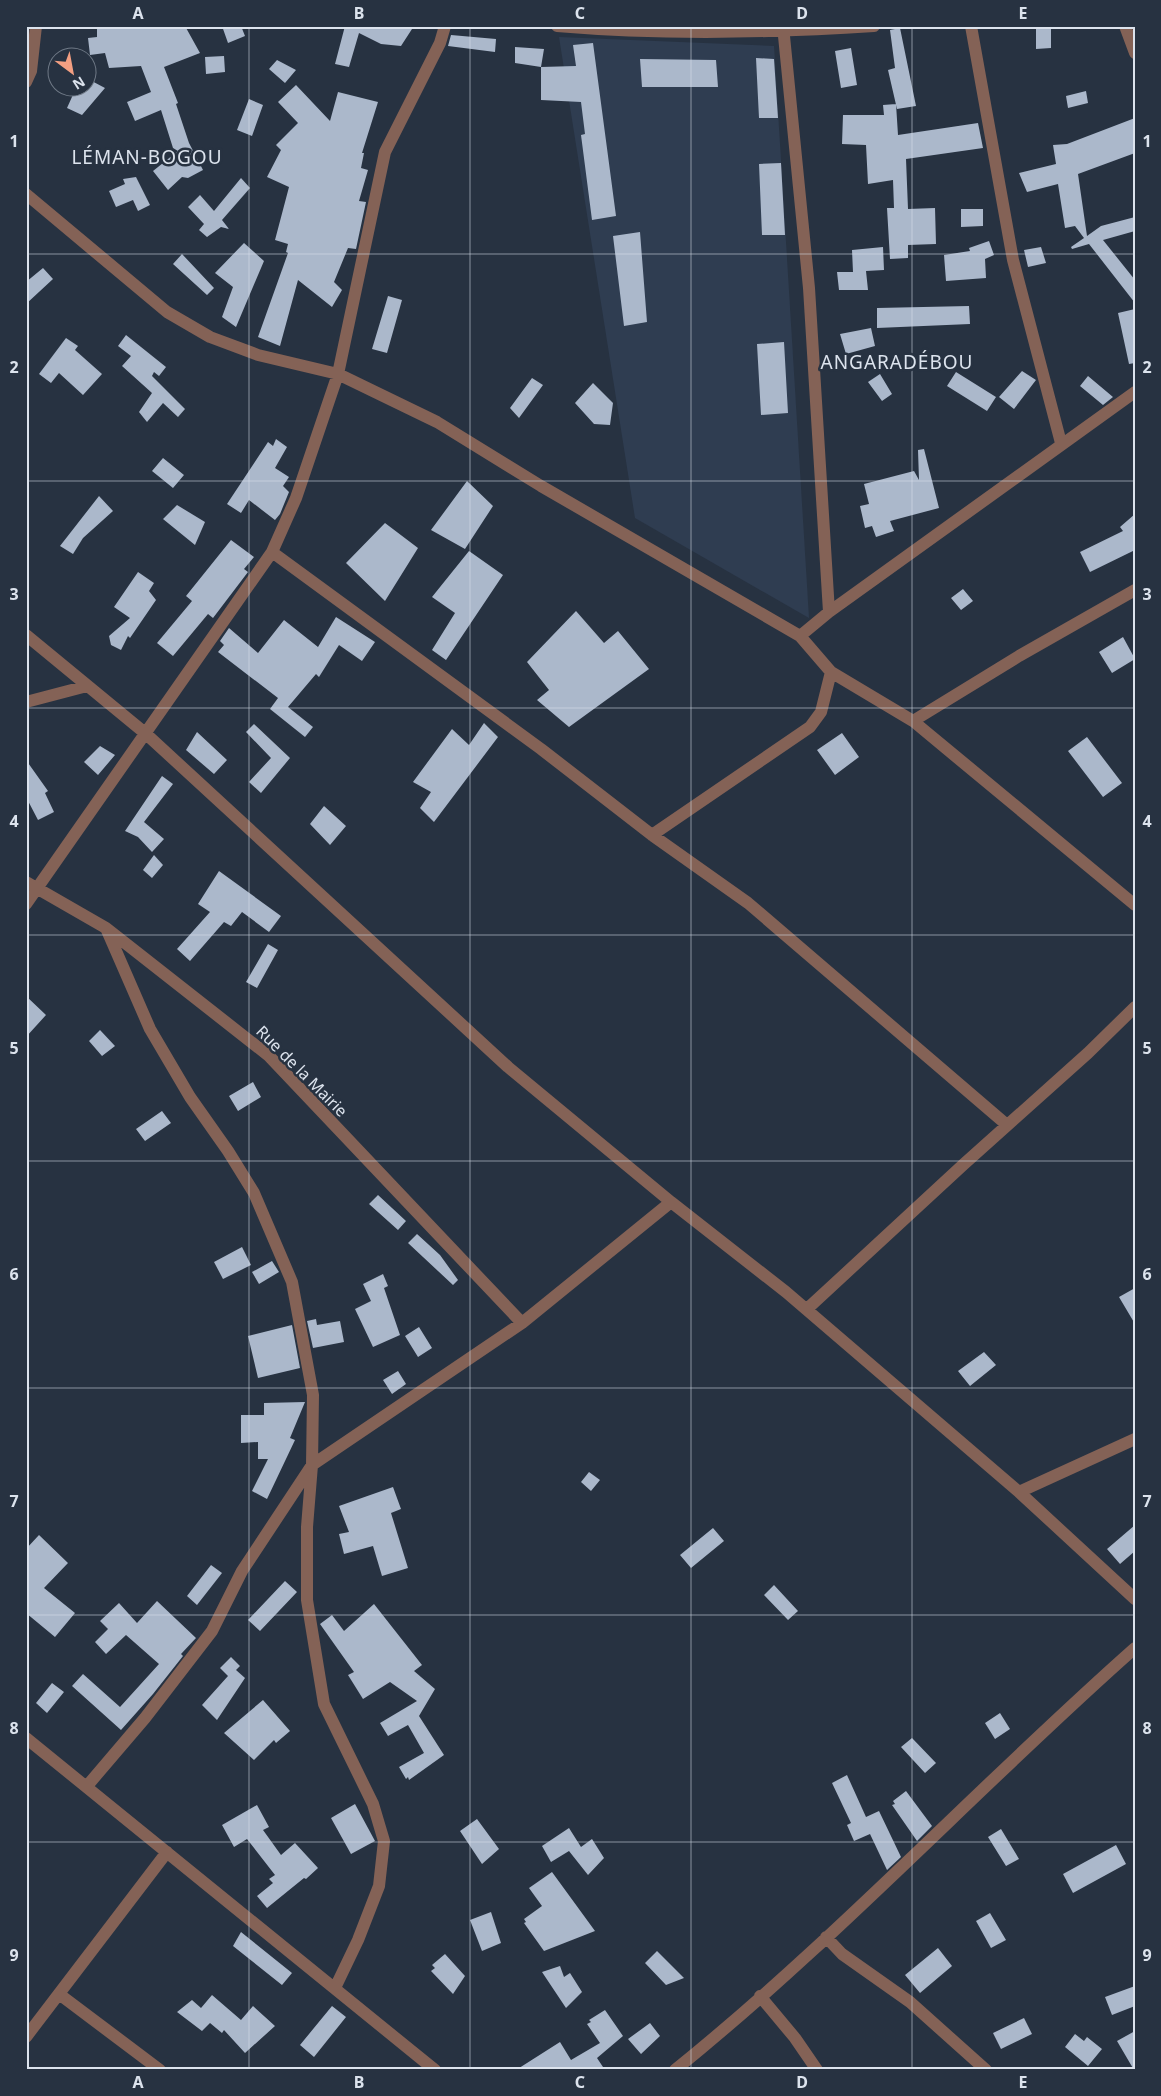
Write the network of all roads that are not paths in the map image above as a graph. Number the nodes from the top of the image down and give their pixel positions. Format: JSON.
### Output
{"nodes":[{"id":1,"x":36,"y":26,"type":"edge"},
{"id":2,"x":445,"y":26,"type":"edge"},
{"id":3,"x":557,"y":26,"type":"edge"},
{"id":4,"x":874,"y":26,"type":"edge"},
{"id":5,"x":971,"y":26,"type":"edge"},
{"id":6,"x":1125,"y":26,"type":"edge"},
{"id":7,"x":784,"y":29,"type":"edge"},
{"id":8,"x":1135,"y":53,"type":"edge"},
{"id":9,"x":26,"y":82,"type":"edge"},
{"id":10,"x":26,"y":194,"type":"edge"},
{"id":11,"x":338,"y":374,"type":"junction"},
{"id":12,"x":1135,"y":392,"type":"edge"},
{"id":13,"x":1062,"y":443,"type":"junction"},
{"id":14,"x":272,"y":552,"type":"junction"},
{"id":15,"x":1135,"y":590,"type":"edge"},
{"id":16,"x":829,"y":612,"type":"junction"},
{"id":17,"x":26,"y":635,"type":"edge"},
{"id":18,"x":800,"y":636,"type":"junction"},
{"id":19,"x":831,"y":672,"type":"junction"},
{"id":20,"x":87,"y":686,"type":"junction"},
{"id":21,"x":26,"y":702,"type":"edge"},
{"id":22,"x":913,"y":721,"type":"junction"},
{"id":23,"x":146,"y":733,"type":"junction"},
{"id":24,"x":652,"y":835,"type":"junction"},
{"id":25,"x":26,"y":882,"type":"edge"},
{"id":26,"x":38,"y":890,"type":"junction"},
{"id":27,"x":26,"y":904,"type":"edge"},
{"id":28,"x":1135,"y":905,"type":"edge"},
{"id":29,"x":106,"y":928,"type":"junction"},
{"id":30,"x":1135,"y":1007,"type":"edge"},
{"id":31,"x":1007,"y":1125,"type":"junction"},
{"id":32,"x":670,"y":1202,"type":"junction"},
{"id":33,"x":807,"y":1310,"type":"junction"},
{"id":34,"x":522,"y":1323,"type":"junction"},
{"id":35,"x":1135,"y":1439,"type":"edge"},
{"id":36,"x":312,"y":1465,"type":"junction"},
{"id":37,"x":1019,"y":1492,"type":"junction"},
{"id":38,"x":1135,"y":1599,"type":"edge"},
{"id":39,"x":1135,"y":1648,"type":"edge"},
{"id":40,"x":26,"y":1738,"type":"edge"},
{"id":41,"x":87,"y":1786,"type":"junction"},
{"id":42,"x":167,"y":1852,"type":"junction"},
{"id":43,"x":826,"y":1937,"type":"junction"},
{"id":44,"x":335,"y":1988,"type":"junction"},
{"id":45,"x":59,"y":1994,"type":"junction"},
{"id":46,"x":760,"y":1996,"type":"junction"},
{"id":47,"x":26,"y":2036,"type":"edge"},
{"id":48,"x":160,"y":2070,"type":"edge"},
{"id":49,"x":434,"y":2070,"type":"edge"},
{"id":50,"x":675,"y":2070,"type":"edge"},
{"id":51,"x":817,"y":2070,"type":"edge"},
{"id":52,"x":986,"y":2070,"type":"edge"}],
"edges":[{"from":1,"to":9,"type":"street"},
{"from":2,"to":11,"type":"street"},
{"from":3,"to":7,"type":"street"},
{"from":4,"to":7,"type":"street"},
{"from":5,"to":13,"type":"street"},
{"from":6,"to":8,"type":"street"},
{"from":7,"to":16,"type":"street"},
{"from":10,"to":11,"type":"street"},
{"from":11,"to":14,"type":"street"},
{"from":11,"to":18,"type":"street"},
{"from":12,"to":13,"type":"street"},
{"from":13,"to":16,"type":"street"},
{"from":14,"to":23,"type":"street"},
{"from":14,"to":24,"type":"street"},
{"from":15,"to":22,"type":"street"},
{"from":16,"to":18,"type":"street"},
{"from":17,"to":20,"type":"street"},
{"from":18,"to":19,"type":"street"},
{"from":19,"to":22,"type":"street"},
{"from":19,"to":24,"type":"street"},
{"from":20,"to":21,"type":"street"},
{"from":20,"to":23,"type":"street"},
{"from":22,"to":28,"type":"street"},
{"from":23,"to":26,"type":"street"},
{"from":23,"to":32,"type":"street"},
{"from":24,"to":31,"type":"street"},
{"from":25,"to":26,"type":"street","name":"Rue de la Mairie"},
{"from":26,"to":27,"type":"street"},
{"from":26,"to":29,"type":"street","name":"Rue de la Mairie"},
{"from":29,"to":34,"type":"street","name":"Rue de la Mairie"},
{"from":29,"to":36,"type":"street"},
{"from":30,"to":31,"type":"street"},
{"from":31,"to":33,"type":"street"},
{"from":32,"to":33,"type":"street"},
{"from":32,"to":34,"type":"street"},
{"from":33,"to":37,"type":"street"},
{"from":34,"to":36,"type":"street"},
{"from":35,"to":37,"type":"street"},
{"from":36,"to":41,"type":"street"},
{"from":36,"to":44,"type":"street"},
{"from":37,"to":38,"type":"street"},
{"from":39,"to":43,"type":"street"},
{"from":40,"to":41,"type":"street"},
{"from":41,"to":42,"type":"street"},
{"from":42,"to":44,"type":"street"},
{"from":42,"to":45,"type":"street"},
{"from":43,"to":46,"type":"street"},
{"from":43,"to":52,"type":"street"},
{"from":44,"to":49,"type":"street"},
{"from":45,"to":47,"type":"street"},
{"from":45,"to":48,"type":"street"},
{"from":46,"to":50,"type":"street"},
{"from":46,"to":51,"type":"street"}]}
